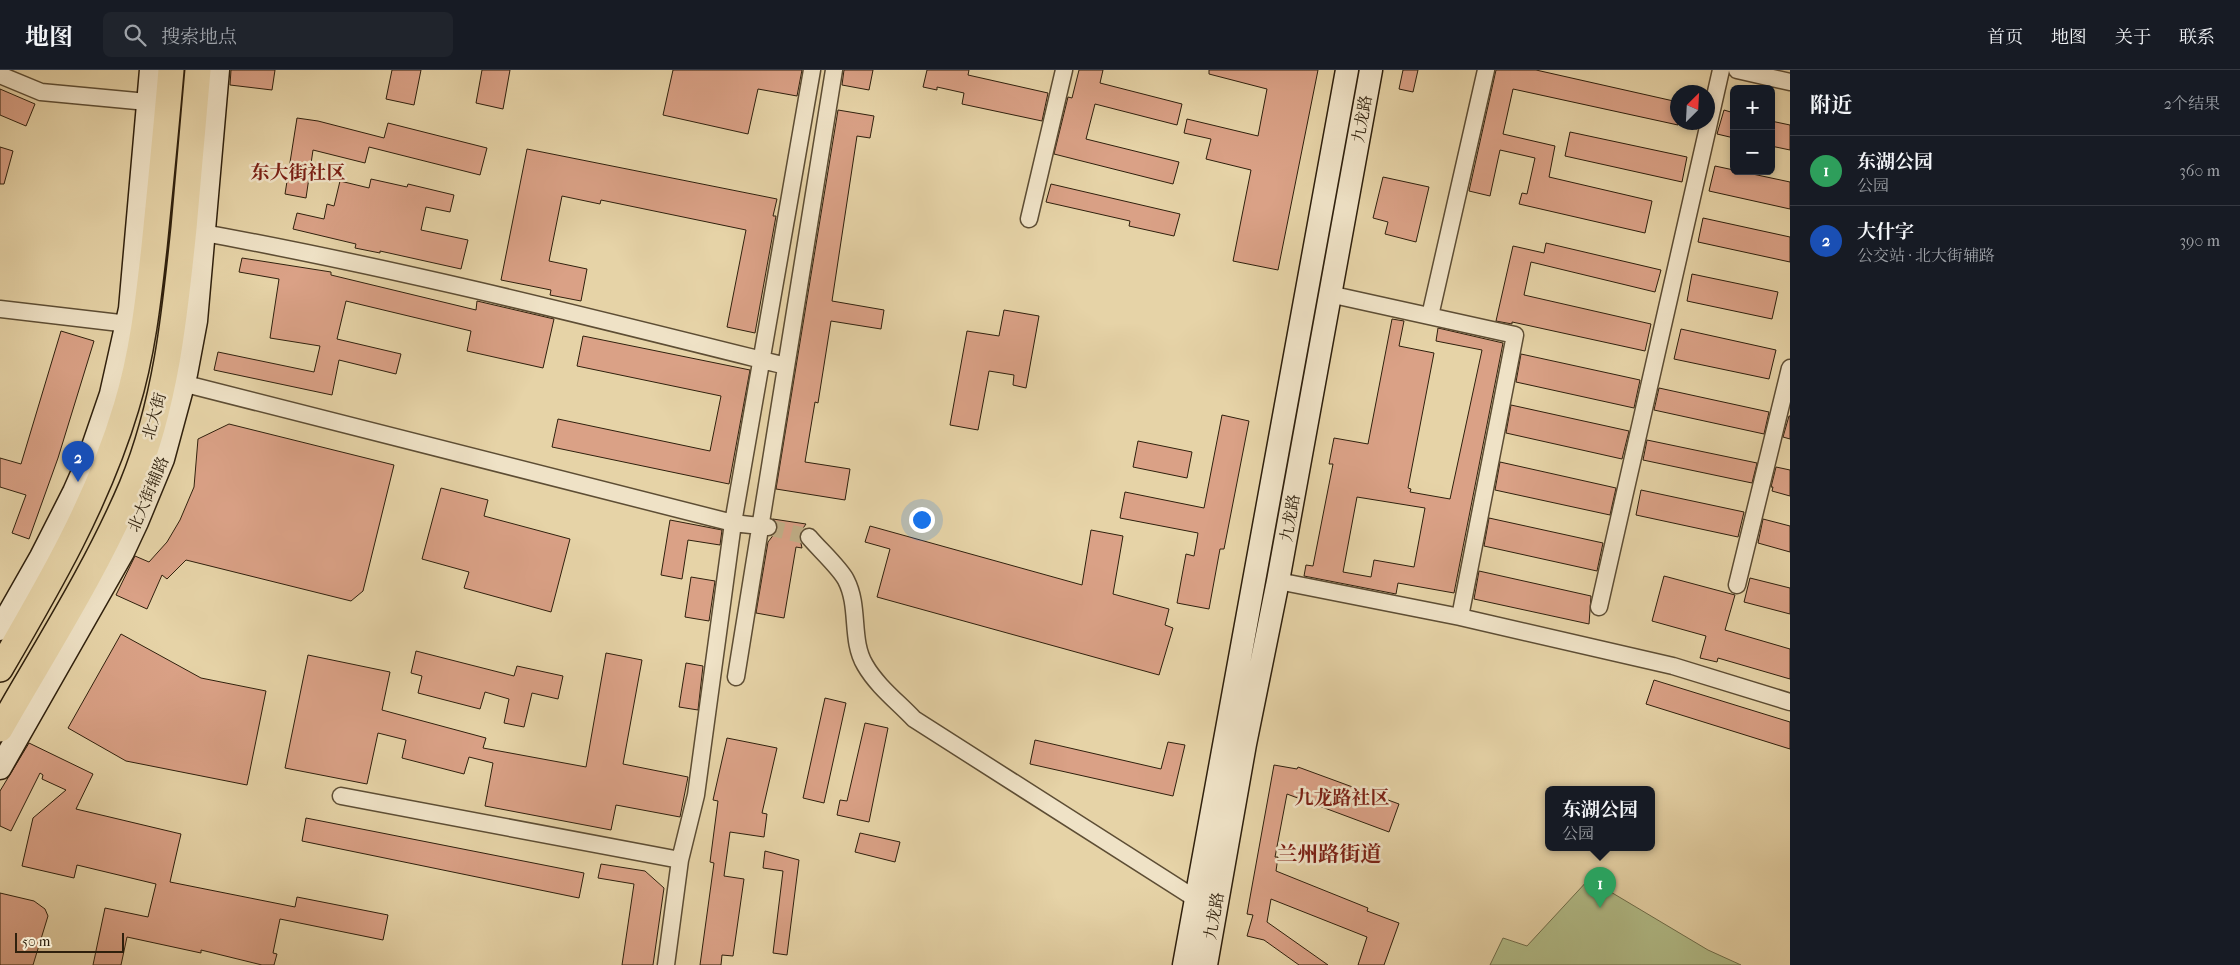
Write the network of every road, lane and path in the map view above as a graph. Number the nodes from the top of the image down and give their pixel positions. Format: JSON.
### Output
{"nodes":[{"id":1,"x":151,"y":70,"type":"edge"},
{"id":2,"x":171,"y":70,"type":"edge"},
{"id":3,"x":198,"y":70,"type":"edge"},
{"id":4,"x":218,"y":70,"type":"edge"},
{"id":5,"x":812,"y":70,"type":"edge"},
{"id":6,"x":834,"y":70,"type":"edge"},
{"id":7,"x":1064,"y":70,"type":"edge"},
{"id":8,"x":1347,"y":70,"type":"edge"},
{"id":9,"x":1370,"y":70,"type":"edge"},
{"id":10,"x":1486,"y":70,"type":"edge"},
{"id":11,"x":1721,"y":70,"type":"edge"},
{"id":12,"x":1737,"y":70,"type":"edge"},
{"id":13,"x":0,"y":74,"type":"edge"},
{"id":14,"x":1790,"y":82,"type":"edge"},
{"id":15,"x":158,"y":103,"type":"junction"},
{"id":16,"x":1030,"y":219,"type":"dead end"},
{"id":17,"x":194,"y":231,"type":"junction"},
{"id":18,"x":1330,"y":294,"type":"junction"},
{"id":19,"x":0,"y":309,"type":"edge"},
{"id":20,"x":1430,"y":316,"type":"junction"},
{"id":21,"x":136,"y":325,"type":"junction"},
{"id":22,"x":762,"y":360,"type":"junction"},
{"id":23,"x":786,"y":366,"type":"junction"},
{"id":24,"x":1790,"y":368,"type":"edge"},
{"id":25,"x":174,"y":381,"type":"junction"},
{"id":26,"x":1787,"y":397,"type":"edge"},
{"id":27,"x":733,"y":523,"type":"junction"},
{"id":28,"x":765,"y":527,"type":"junction"},
{"id":29,"x":808,"y":537,"type":"tunnel mouth"},
{"id":30,"x":1278,"y":581,"type":"junction"},
{"id":31,"x":1737,"y":585,"type":"dead end"},
{"id":32,"x":1599,"y":607,"type":"dead end"},
{"id":33,"x":1460,"y":617,"type":"junction"},
{"id":34,"x":0,"y":629,"type":"edge"},
{"id":35,"x":0,"y":669,"type":"edge"},
{"id":36,"x":736,"y":677,"type":"dead end"},
{"id":37,"x":1790,"y":702,"type":"edge"},
{"id":38,"x":0,"y":729,"type":"edge"},
{"id":39,"x":0,"y":768,"type":"edge"},
{"id":40,"x":341,"y":796,"type":"dead end"},
{"id":41,"x":680,"y":860,"type":"junction"},
{"id":42,"x":1196,"y":899,"type":"junction"},
{"id":43,"x":666,"y":965,"type":"edge"},
{"id":44,"x":1184,"y":965,"type":"edge"},
{"id":45,"x":1206,"y":965,"type":"edge"}],
"edges":[{"from":1,"to":15,"type":"main road"},
{"from":2,"to":15,"type":"main road","name":"北大街"},
{"from":3,"to":17,"type":"main road","name":"北大街"},
{"from":4,"to":17,"type":"main road"},
{"from":5,"to":22,"type":"street"},
{"from":6,"to":23,"type":"street"},
{"from":7,"to":16,"type":"street"},
{"from":8,"to":42,"type":"main road","name":"九龙路"},
{"from":9,"to":18,"type":"main road","name":"九龙路"},
{"from":10,"to":20,"type":"street"},
{"from":11,"to":32,"type":"street"},
{"from":12,"to":14,"type":"street"},
{"from":13,"to":15,"type":"street"},
{"from":15,"to":21,"type":"main road","name":"北大街"},
{"from":17,"to":22,"type":"street"},
{"from":17,"to":25,"type":"main road","name":"北大街"},
{"from":18,"to":20,"type":"street"},
{"from":18,"to":30,"type":"main road","name":"九龙路"},
{"from":19,"to":21,"type":"street"},
{"from":20,"to":33,"type":"street"},
{"from":21,"to":34,"type":"main road"},
{"from":21,"to":35,"type":"main road","name":"北大街"},
{"from":22,"to":23,"type":"street"},
{"from":22,"to":27,"type":"street"},
{"from":23,"to":28,"type":"street"},
{"from":24,"to":26,"type":"street"},
{"from":25,"to":27,"type":"street"},
{"from":25,"to":38,"type":"main road","name":"北大街"},
{"from":25,"to":39,"type":"main road","name":"北大街辅路"},
{"from":26,"to":31,"type":"street"},
{"from":27,"to":28,"type":"street"},
{"from":27,"to":41,"type":"street"},
{"from":28,"to":36,"type":"street"},
{"from":29,"to":42,"type":"street"},
{"from":30,"to":33,"type":"street"},
{"from":30,"to":45,"type":"main road","name":"九龙路"},
{"from":33,"to":37,"type":"street"},
{"from":40,"to":41,"type":"street"},
{"from":41,"to":43,"type":"street"},
{"from":42,"to":44,"type":"main road","name":"九龙路"}]}
